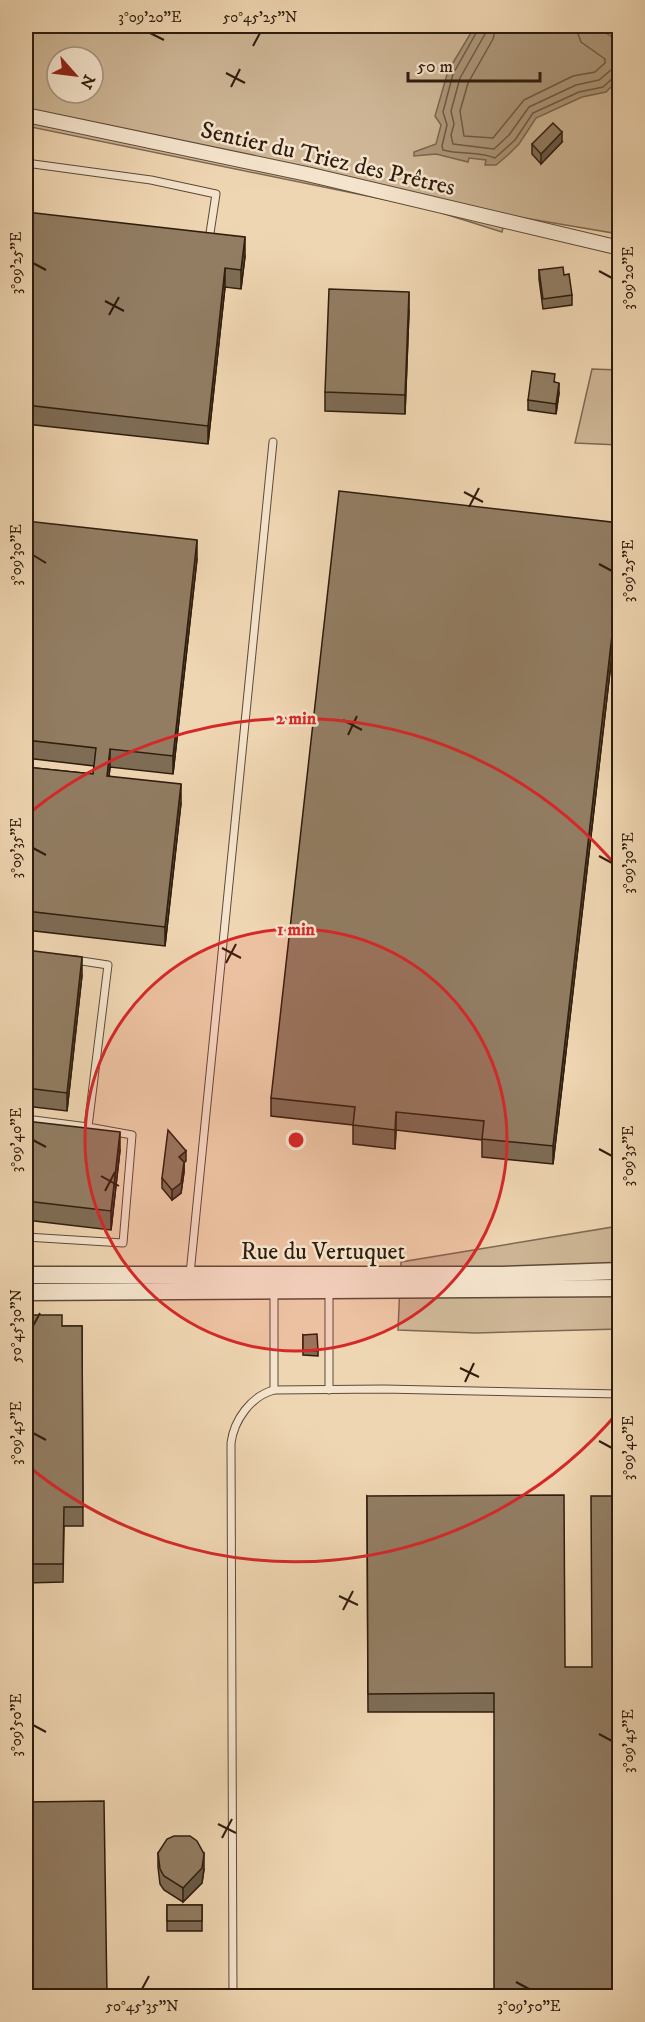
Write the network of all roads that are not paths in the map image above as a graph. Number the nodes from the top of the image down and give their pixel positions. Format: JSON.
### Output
{"nodes":[{"id":1,"x":26,"y":115,"type":"edge"},
{"id":2,"x":26,"y":163,"type":"edge"},
{"id":3,"x":210,"y":233,"type":"edge"},
{"id":4,"x":620,"y":248,"type":"edge"},
{"id":5,"x":273,"y":442,"type":"dead end"},
{"id":6,"x":61,"y":958,"type":"edge"},
{"id":7,"x":26,"y":1119,"type":"edge"},
{"id":8,"x":88,"y":1127,"type":"junction"},
{"id":9,"x":26,"y":1237,"type":"edge"},
{"id":10,"x":620,"y":1271,"type":"edge"},
{"id":11,"x":26,"y":1275,"type":"edge"},
{"id":12,"x":189,"y":1283,"type":"junction"},
{"id":13,"x":274,"y":1284,"type":"junction"},
{"id":14,"x":329,"y":1284,"type":"junction"},
{"id":15,"x":620,"y":1288,"type":"edge"},
{"id":16,"x":26,"y":1292,"type":"edge"},
{"id":17,"x":274,"y":1390,"type":"junction"},
{"id":18,"x":329,"y":1390,"type":"junction"},
{"id":19,"x":620,"y":1394,"type":"edge"},
{"id":20,"x":233,"y":1996,"type":"edge"}],
"edges":[{"from":1,"to":4,"type":"street","name":"Sentier du Triez des Prêtres"},
{"from":2,"to":3,"type":"lane"},
{"from":5,"to":12,"type":"lane"},
{"from":6,"to":8,"type":"lane"},
{"from":7,"to":8,"type":"lane"},
{"from":8,"to":9,"type":"lane"},
{"from":10,"to":14,"type":"street","name":"Rue du Vertuquet"},
{"from":11,"to":12,"type":"street","name":"Rue du Vertuquet"},
{"from":12,"to":13,"type":"street","name":"Rue du Vertuquet"},
{"from":12,"to":16,"type":"street","name":"Rue du Vertuquet"},
{"from":13,"to":14,"type":"street","name":"Rue du Vertuquet"},
{"from":13,"to":17,"type":"lane"},
{"from":14,"to":15,"type":"street","name":"Rue du Vertuquet"},
{"from":14,"to":18,"type":"lane"},
{"from":17,"to":18,"type":"lane"},
{"from":17,"to":20,"type":"lane"},
{"from":18,"to":19,"type":"lane"}]}
